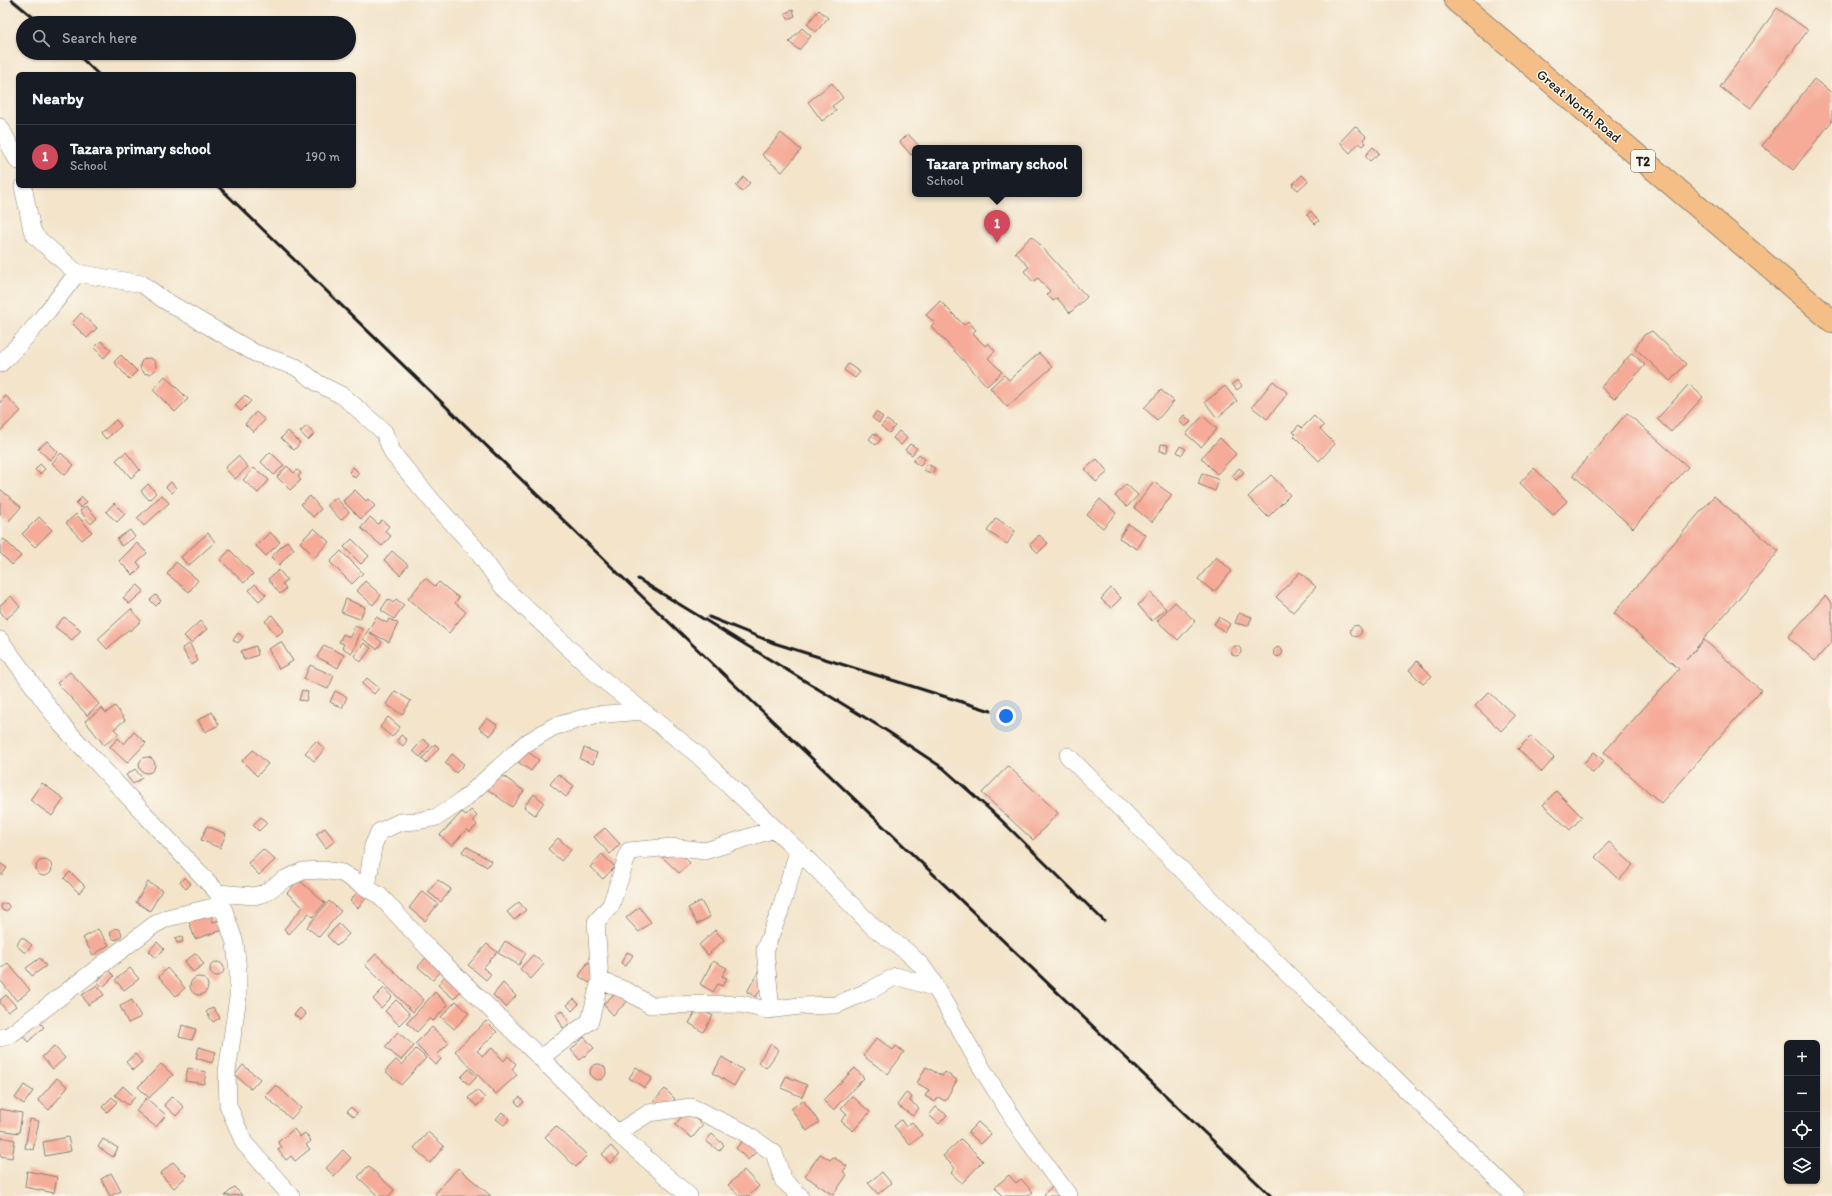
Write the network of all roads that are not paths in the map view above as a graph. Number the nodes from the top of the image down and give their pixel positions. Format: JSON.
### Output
{"nodes":[{"id":1,"x":1455,"y":0,"type":"edge"},
{"id":2,"x":0,"y":127,"type":"edge"},
{"id":3,"x":16,"y":156,"type":"edge"},
{"id":4,"x":23,"y":188,"type":"edge"},
{"id":5,"x":77,"y":273,"type":"junction"},
{"id":6,"x":1832,"y":321,"type":"edge"},
{"id":7,"x":0,"y":364,"type":"edge"},
{"id":8,"x":0,"y":640,"type":"edge"},
{"id":9,"x":643,"y":711,"type":"junction"},
{"id":10,"x":1068,"y":756,"type":"dead end"},
{"id":11,"x":775,"y":829,"type":"junction"},
{"id":12,"x":798,"y":851,"type":"junction"},
{"id":13,"x":367,"y":888,"type":"junction"},
{"id":14,"x":220,"y":899,"type":"junction"},
{"id":15,"x":600,"y":980,"type":"junction"},
{"id":16,"x":936,"y":988,"type":"junction"},
{"id":17,"x":767,"y":1010,"type":"junction"},
{"id":18,"x":0,"y":1038,"type":"edge"},
{"id":19,"x":540,"y":1058,"type":"junction"},
{"id":20,"x":617,"y":1133,"type":"junction"},
{"id":21,"x":291,"y":1196,"type":"edge"},
{"id":22,"x":689,"y":1196,"type":"edge"},
{"id":23,"x":800,"y":1196,"type":"edge"},
{"id":24,"x":1069,"y":1196,"type":"edge"},
{"id":25,"x":1515,"y":1196,"type":"edge"}],
"edges":[{"from":1,"to":6,"type":"highway","name":"Great North Road","number":"T2"},
{"from":2,"to":3,"type":"street"},
{"from":4,"to":5,"type":"street"},
{"from":5,"to":7,"type":"street"},
{"from":5,"to":9,"type":"street"},
{"from":8,"to":14,"type":"street"},
{"from":9,"to":11,"type":"street"},
{"from":9,"to":13,"type":"street"},
{"from":10,"to":25,"type":"street"},
{"from":11,"to":12,"type":"street"},
{"from":11,"to":15,"type":"street"},
{"from":12,"to":16,"type":"street"},
{"from":12,"to":17,"type":"street"},
{"from":13,"to":14,"type":"street"},
{"from":13,"to":19,"type":"street"},
{"from":14,"to":18,"type":"street"},
{"from":14,"to":21,"type":"street"},
{"from":15,"to":17,"type":"street"},
{"from":15,"to":19,"type":"street"},
{"from":16,"to":17,"type":"street"},
{"from":16,"to":24,"type":"street"},
{"from":19,"to":20,"type":"street"},
{"from":20,"to":22,"type":"street"},
{"from":20,"to":23,"type":"street"}]}
